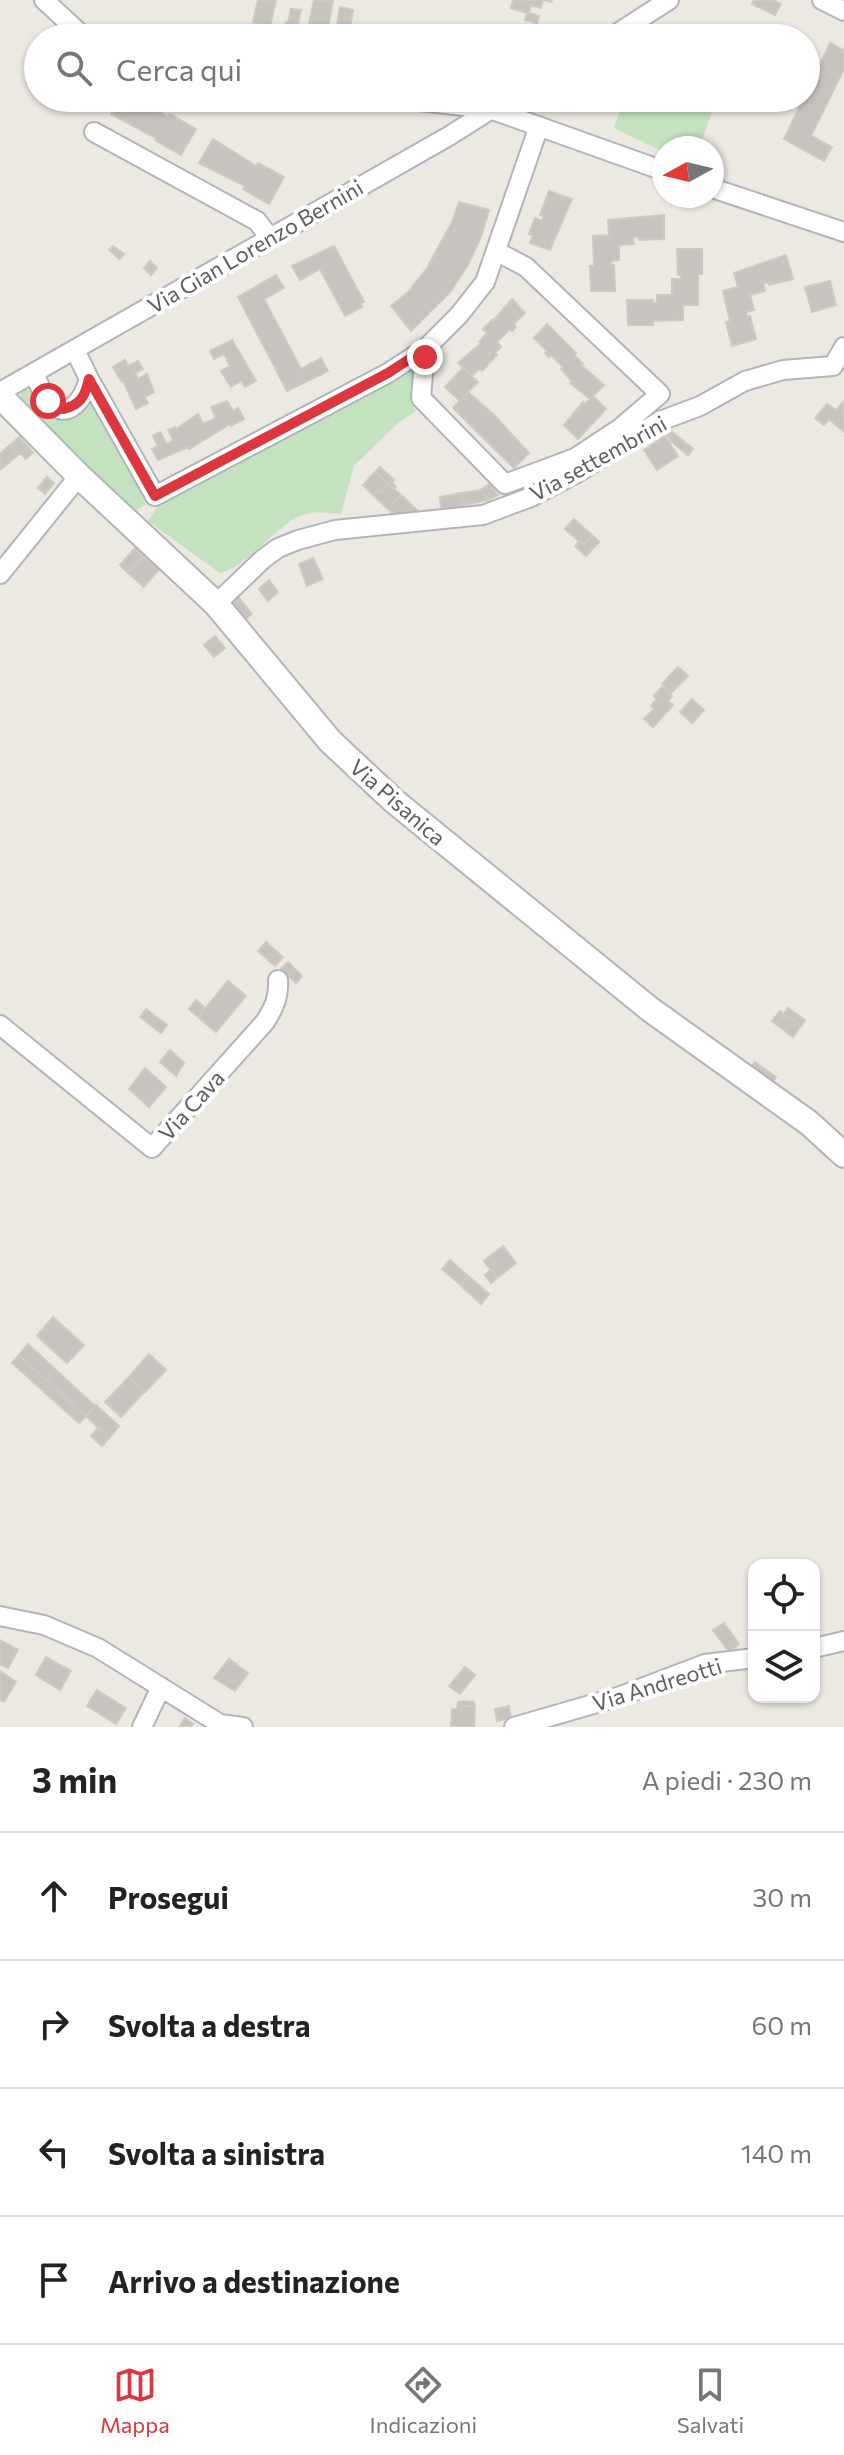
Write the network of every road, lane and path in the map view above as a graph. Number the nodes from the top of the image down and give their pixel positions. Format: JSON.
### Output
{"nodes":[{"id":1,"x":44,"y":0,"type":"edge"},
{"id":2,"x":669,"y":0,"type":"edge"},
{"id":3,"x":822,"y":0,"type":"edge"},
{"id":4,"x":844,"y":11,"type":"edge"},
{"id":5,"x":70,"y":24,"type":"edge"},
{"id":6,"x":632,"y":24,"type":"edge"},
{"id":7,"x":485,"y":112,"type":"edge"},
{"id":8,"x":499,"y":112,"type":"edge"},
{"id":9,"x":539,"y":126,"type":"junction"},
{"id":10,"x":94,"y":132,"type":"dead end"},
{"id":11,"x":652,"y":167,"type":"edge"},
{"id":12,"x":724,"y":192,"type":"edge"},
{"id":13,"x":844,"y":232,"type":"edge"},
{"id":14,"x":270,"y":238,"type":"junction"},
{"id":15,"x":496,"y":251,"type":"junction"},
{"id":16,"x":844,"y":347,"type":"edge"},
{"id":17,"x":425,"y":349,"type":"junction"},
{"id":18,"x":75,"y":350,"type":"junction"},
{"id":19,"x":34,"y":373,"type":"junction"},
{"id":20,"x":89,"y":379,"type":"junction"},
{"id":21,"x":0,"y":394,"type":"edge"},
{"id":22,"x":79,"y":476,"type":"junction"},
{"id":23,"x":0,"y":574,"type":"edge"},
{"id":24,"x":216,"y":604,"type":"junction"},
{"id":25,"x":278,"y":980,"type":"dead end"},
{"id":26,"x":0,"y":1025,"type":"edge"},
{"id":27,"x":844,"y":1155,"type":"edge"},
{"id":28,"x":0,"y":1616,"type":"edge"},
{"id":29,"x":844,"y":1641,"type":"edge"},
{"id":30,"x":820,"y":1647,"type":"edge"},
{"id":31,"x":748,"y":1659,"type":"edge"},
{"id":32,"x":161,"y":1687,"type":"junction"},
{"id":33,"x":222,"y":1726,"type":"edge"},
{"id":34,"x":142,"y":1727,"type":"edge"},
{"id":35,"x":243,"y":1727,"type":"edge"},
{"id":36,"x":514,"y":1727,"type":"edge"}],
"edges":[{"from":1,"to":5,"type":"street"},
{"from":2,"to":6,"type":"street"},
{"from":3,"to":4,"type":"street"},
{"from":7,"to":14,"type":"street","name":"Via Gian Lorenzo Bernini"},
{"from":8,"to":9,"type":"street"},
{"from":9,"to":11,"type":"street"},
{"from":9,"to":15,"type":"street"},
{"from":10,"to":14,"type":"street"},
{"from":12,"to":13,"type":"street"},
{"from":14,"to":18,"type":"street","name":"Via Gian Lorenzo Bernini"},
{"from":15,"to":17,"type":"street"},
{"from":15,"to":17,"type":"street"},
{"from":16,"to":24,"type":"street","name":"Via settembrini"},
{"from":17,"to":20,"type":"street"},
{"from":18,"to":19,"type":"street","name":"Via Gian Lorenzo Bernini"},
{"from":18,"to":20,"type":"street"},
{"from":19,"to":20,"type":"street"},
{"from":19,"to":21,"type":"street","name":"Via Gian Lorenzo Bernini"},
{"from":21,"to":22,"type":"street","name":"Via Pisanica"},
{"from":22,"to":23,"type":"street"},
{"from":22,"to":24,"type":"street","name":"Via Pisanica"},
{"from":24,"to":27,"type":"street","name":"Via Pisanica"},
{"from":25,"to":26,"type":"street","name":"Via Cava"},
{"from":28,"to":32,"type":"street"},
{"from":29,"to":30,"type":"street"},
{"from":31,"to":36,"type":"street","name":"Via Andreotti"},
{"from":32,"to":33,"type":"street"},
{"from":32,"to":34,"type":"street"},
{"from":33,"to":35,"type":"street"}]}
